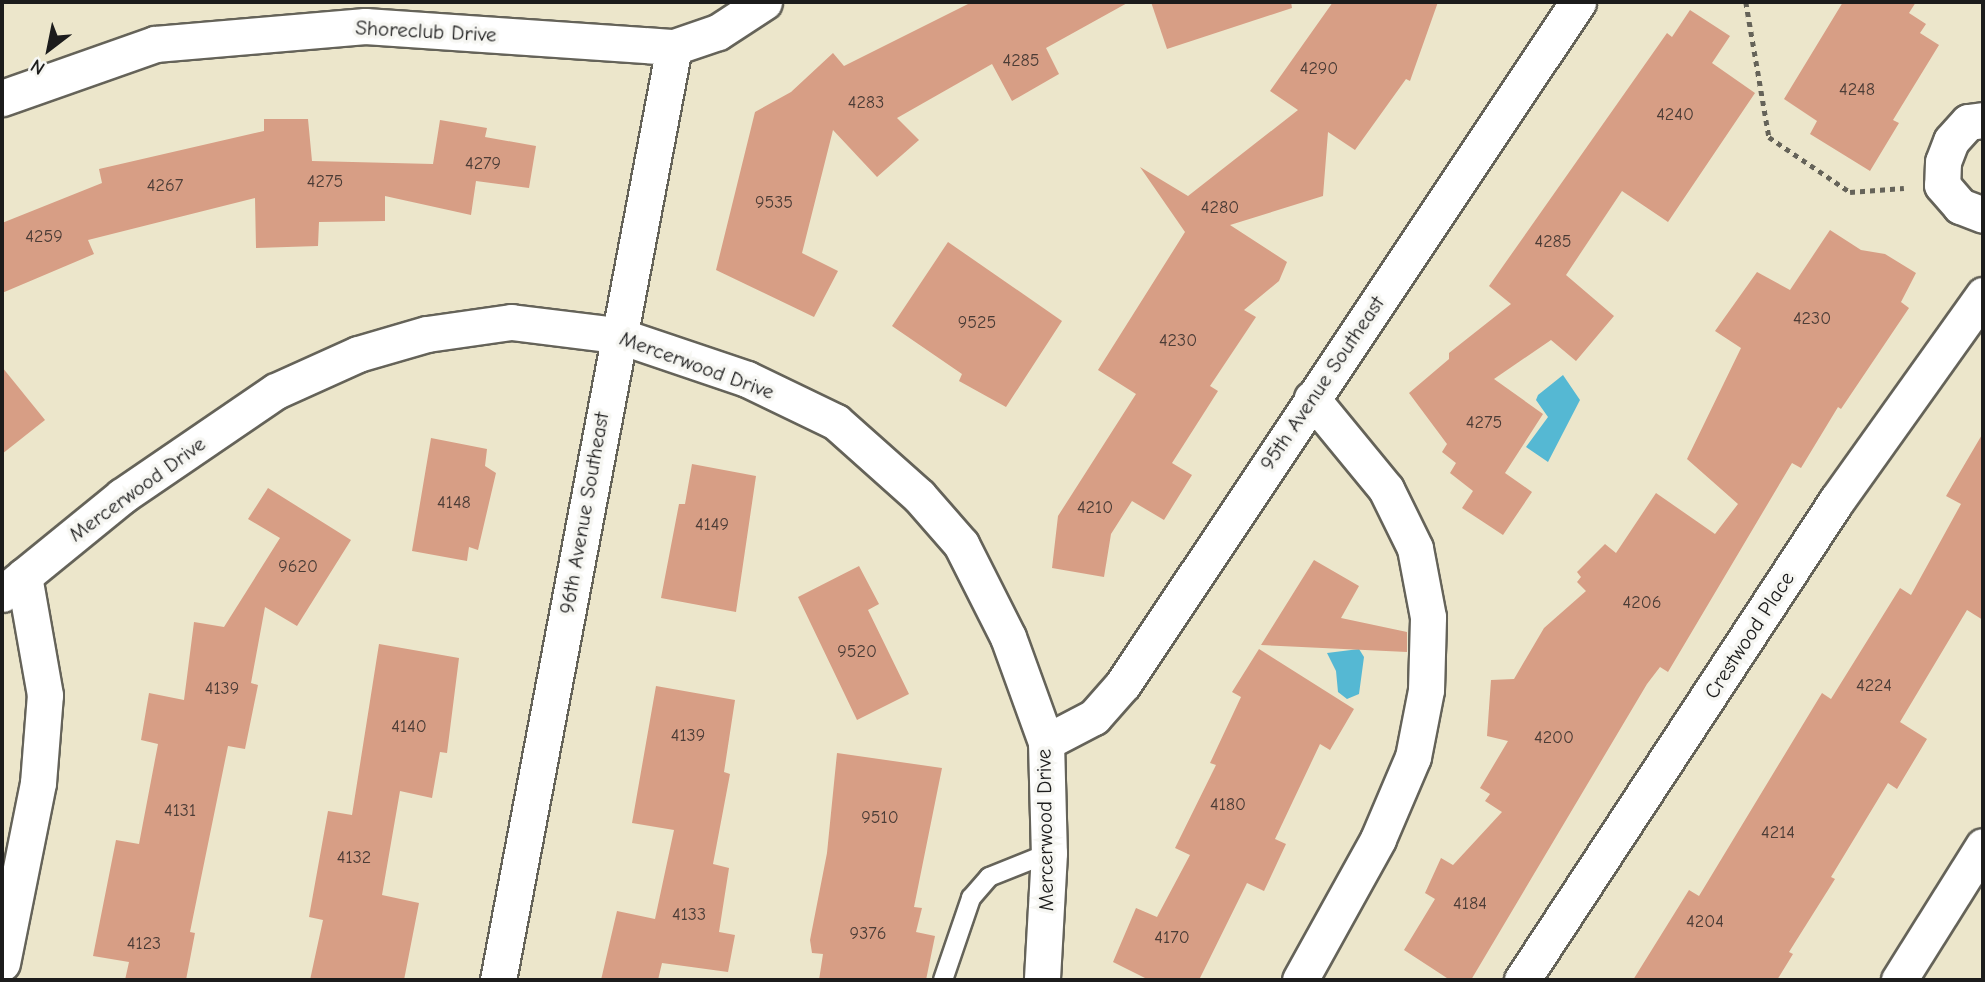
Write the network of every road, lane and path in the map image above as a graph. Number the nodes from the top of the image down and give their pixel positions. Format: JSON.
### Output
{"nodes":[{"id":1,"x":764,"y":2,"type":"edge"},
{"id":2,"x":1578,"y":2,"type":"edge"},
{"id":3,"x":1746,"y":2,"type":"edge"},
{"id":4,"x":674,"y":47,"type":"junction"},
{"id":5,"x":2,"y":98,"type":"edge"},
{"id":6,"x":1983,"y":120,"type":"edge"},
{"id":7,"x":1942,"y":185,"type":"junction"},
{"id":8,"x":1983,"y":215,"type":"edge"},
{"id":9,"x":1983,"y":295,"type":"edge"},
{"id":10,"x":617,"y":335,"type":"junction"},
{"id":11,"x":1312,"y":399,"type":"junction"},
{"id":12,"x":13,"y":585,"type":"edge"},
{"id":13,"x":1045,"y":742,"type":"junction"},
{"id":14,"x":1983,"y":846,"type":"edge"},
{"id":15,"x":1049,"y":853,"type":"junction"},
{"id":16,"x":2,"y":963,"type":"edge"},
{"id":17,"x":498,"y":980,"type":"edge"},
{"id":18,"x":943,"y":980,"type":"edge"},
{"id":19,"x":1042,"y":980,"type":"edge"},
{"id":20,"x":1300,"y":980,"type":"edge"},
{"id":21,"x":1522,"y":980,"type":"edge"},
{"id":22,"x":1899,"y":980,"type":"edge"}],
"edges":[{"from":1,"to":4,"type":"street","name":"Shoreclub Drive"},
{"from":2,"to":11,"type":"street","name":"95th Avenue Southeast"},
{"from":3,"to":7,"type":"path"},
{"from":4,"to":5,"type":"street","name":"Shoreclub Drive"},
{"from":4,"to":10,"type":"street","name":"96th Avenue Southeast"},
{"from":6,"to":7,"type":"street"},
{"from":7,"to":8,"type":"street"},
{"from":9,"to":21,"type":"street","name":"Crestwood Place"},
{"from":10,"to":12,"type":"street","name":"Mercerwood Drive"},
{"from":10,"to":13,"type":"street","name":"Mercerwood Drive"},
{"from":10,"to":17,"type":"street","name":"96th Avenue Southeast"},
{"from":11,"to":13,"type":"street","name":"95th Avenue Southeast"},
{"from":11,"to":20,"type":"street"},
{"from":12,"to":16,"type":"street"},
{"from":13,"to":15,"type":"street","name":"Mercerwood Drive"},
{"from":14,"to":22,"type":"street"},
{"from":15,"to":18,"type":"lane"},
{"from":15,"to":19,"type":"street","name":"Mercerwood Drive"}]}
